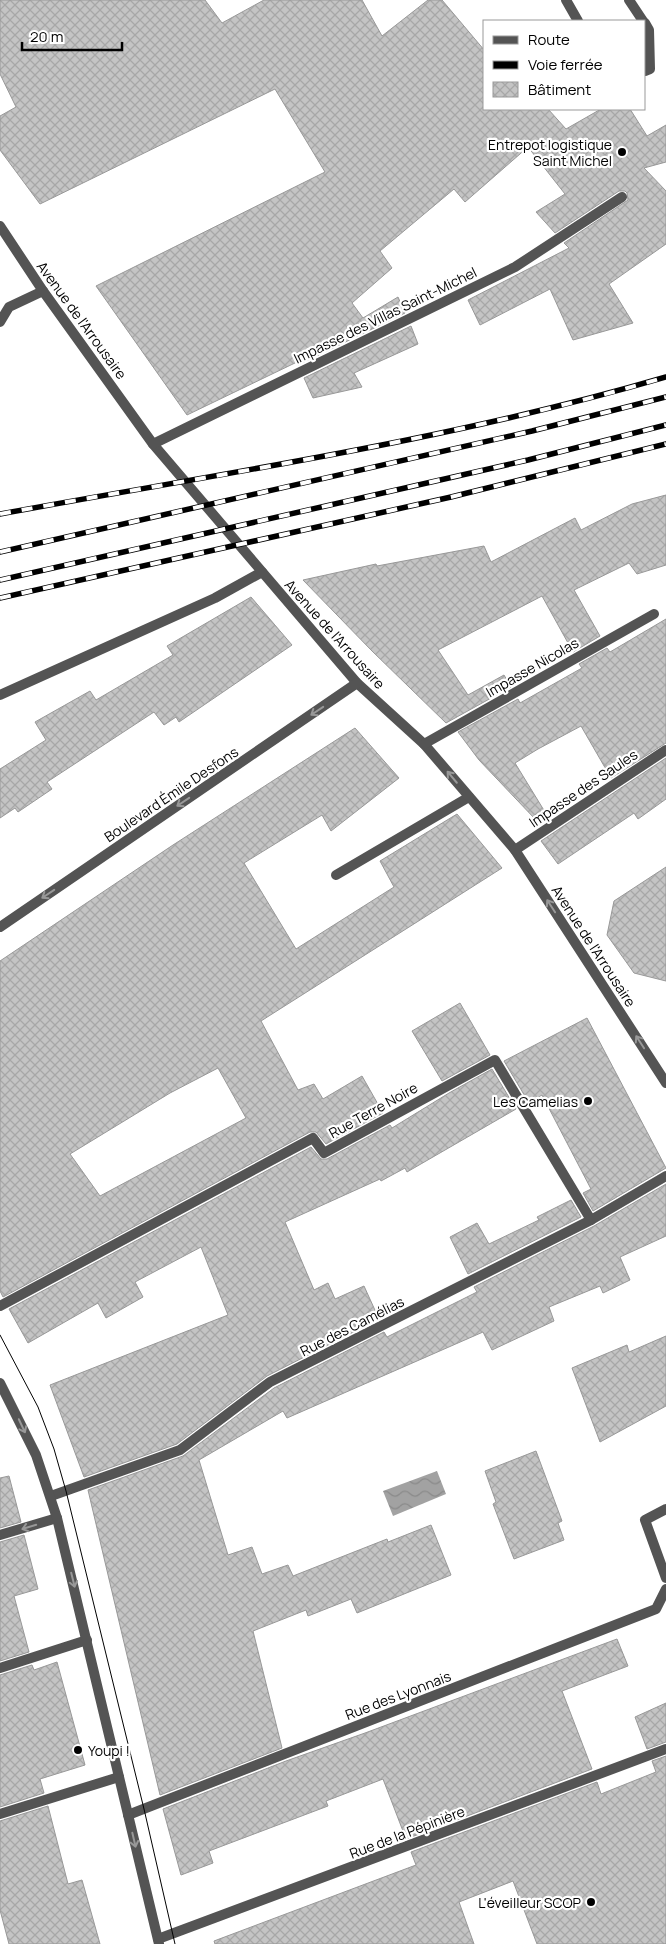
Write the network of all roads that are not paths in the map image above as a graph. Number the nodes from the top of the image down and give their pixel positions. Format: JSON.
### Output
{"nodes":[{"id":1,"x":566,"y":0,"type":"edge"},
{"id":2,"x":628,"y":0,"type":"edge"},
{"id":3,"x":577,"y":20,"type":"edge"},
{"id":4,"x":643,"y":20,"type":"edge"},
{"id":5,"x":646,"y":25,"type":"edge"},
{"id":6,"x":646,"y":71,"type":"edge"},
{"id":7,"x":622,"y":197,"type":"dead end"},
{"id":8,"x":0,"y":226,"type":"edge"},
{"id":9,"x":43,"y":291,"type":"junction"},
{"id":10,"x":0,"y":322,"type":"edge"},
{"id":11,"x":153,"y":444,"type":"junction"},
{"id":12,"x":262,"y":572,"type":"junction"},
{"id":13,"x":654,"y":614,"type":"dead end"},
{"id":14,"x":357,"y":683,"type":"junction"},
{"id":15,"x":0,"y":695,"type":"edge"},
{"id":16,"x":424,"y":744,"type":"junction"},
{"id":17,"x":666,"y":750,"type":"edge"},
{"id":18,"x":469,"y":797,"type":"junction"},
{"id":19,"x":515,"y":850,"type":"junction"},
{"id":20,"x":336,"y":875,"type":"dead end"},
{"id":21,"x":0,"y":927,"type":"edge"},
{"id":22,"x":666,"y":1083,"type":"edge"},
{"id":23,"x":666,"y":1176,"type":"edge"},
{"id":24,"x":591,"y":1220,"type":"junction"},
{"id":25,"x":0,"y":1306,"type":"edge"},
{"id":26,"x":0,"y":1383,"type":"edge"},
{"id":27,"x":51,"y":1496,"type":"junction"},
{"id":28,"x":666,"y":1509,"type":"edge"},
{"id":29,"x":57,"y":1518,"type":"junction"},
{"id":30,"x":0,"y":1535,"type":"edge"},
{"id":31,"x":666,"y":1578,"type":"edge"},
{"id":32,"x":666,"y":1589,"type":"edge"},
{"id":33,"x":87,"y":1640,"type":"junction"},
{"id":34,"x":0,"y":1668,"type":"edge"},
{"id":35,"x":666,"y":1749,"type":"edge"},
{"id":36,"x":119,"y":1777,"type":"junction"},
{"id":37,"x":0,"y":1814,"type":"edge"},
{"id":38,"x":128,"y":1814,"type":"junction"},
{"id":39,"x":158,"y":1942,"type":"edge"}],
"edges":[{"from":1,"to":3,"type":"street"},
{"from":2,"to":4,"type":"street"},
{"from":5,"to":6,"type":"street"},
{"from":7,"to":11,"type":"street","name":"Impasse des Villas Saint-Michel"},
{"from":8,"to":9,"type":"street","name":"Avenue de l'Arrousaire"},
{"from":9,"to":10,"type":"street"},
{"from":9,"to":11,"type":"street","name":"Avenue de l'Arrousaire"},
{"from":11,"to":12,"type":"street","name":"Avenue de l'Arrousaire"},
{"from":12,"to":14,"type":"street","name":"Avenue de l'Arrousaire"},
{"from":12,"to":15,"type":"street"},
{"from":13,"to":16,"type":"street","name":"Impasse Nicolas"},
{"from":14,"to":16,"type":"street","name":"Avenue de l'Arrousaire"},
{"from":14,"to":21,"type":"street","name":"Boulevard Émile Desfons","one_way":true},
{"from":18,"to":16,"type":"street","name":"Avenue de l'Arrousaire","one_way":true},
{"from":17,"to":19,"type":"street","name":"Impasse des Saules"},
{"from":18,"to":19,"type":"street","name":"Avenue de l'Arrousaire"},
{"from":18,"to":20,"type":"street"},
{"from":22,"to":19,"type":"street","name":"Avenue de l'Arrousaire","one_way":true},
{"from":23,"to":24,"type":"street","name":"Rue des Camélias"},
{"from":24,"to":25,"type":"street","name":"Rue Terre Noire"},
{"from":24,"to":27,"type":"street","name":"Rue des Camélias"},
{"from":26,"to":27,"type":"street","one_way":true},
{"from":27,"to":29,"type":"street"},
{"from":28,"to":31,"type":"street"},
{"from":29,"to":30,"type":"street","one_way":true},
{"from":29,"to":33,"type":"street","one_way":true},
{"from":32,"to":38,"type":"street","name":"Rue des Lyonnais"},
{"from":33,"to":34,"type":"street"},
{"from":33,"to":36,"type":"street"},
{"from":35,"to":39,"type":"street","name":"Rue de la Pépinière"},
{"from":36,"to":37,"type":"street"},
{"from":36,"to":38,"type":"street"},
{"from":38,"to":39,"type":"street","one_way":true}]}
